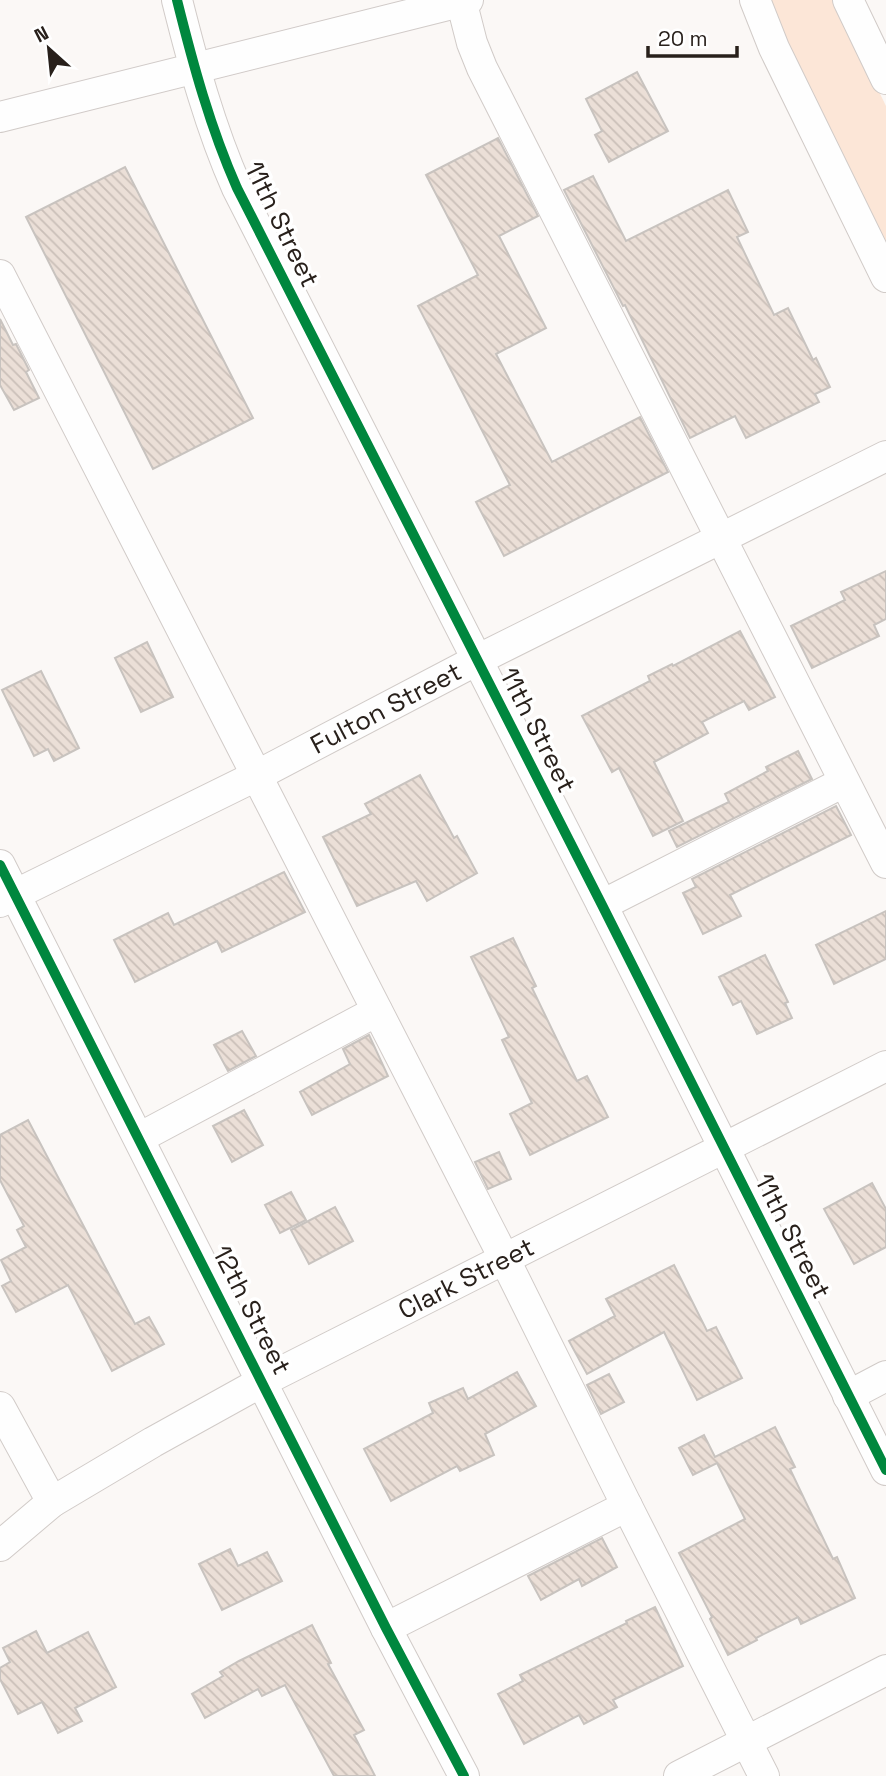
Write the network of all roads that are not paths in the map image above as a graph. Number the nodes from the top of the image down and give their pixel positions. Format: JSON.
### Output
{"nodes":[{"id":1,"x":177,"y":0,"type":"edge"},
{"id":2,"x":755,"y":0,"type":"edge"},
{"id":3,"x":848,"y":0,"type":"edge"},
{"id":4,"x":464,"y":1,"type":"edge"},
{"id":5,"x":194,"y":67,"type":"junction"},
{"id":6,"x":886,"y":79,"type":"edge"},
{"id":7,"x":0,"y":117,"type":"edge"},
{"id":8,"x":0,"y":275,"type":"edge"},
{"id":9,"x":886,"y":277,"type":"edge"},
{"id":10,"x":886,"y":456,"type":"edge"},
{"id":11,"x":719,"y":538,"type":"junction"},
{"id":12,"x":477,"y":660,"type":"junction"},
{"id":13,"x":256,"y":776,"type":"junction"},
{"id":14,"x":845,"y":782,"type":"junction"},
{"id":15,"x":886,"y":863,"type":"edge"},
{"id":16,"x":0,"y":865,"type":"edge"},
{"id":17,"x":8,"y":898,"type":"edge"},
{"id":18,"x":602,"y":905,"type":"junction"},
{"id":19,"x":377,"y":1011,"type":"junction"},
{"id":20,"x":886,"y":1066,"type":"edge"},
{"id":21,"x":139,"y":1138,"type":"junction"},
{"id":22,"x":723,"y":1149,"type":"junction"},
{"id":23,"x":505,"y":1260,"type":"junction"},
{"id":24,"x":886,"y":1376,"type":"edge"},
{"id":25,"x":263,"y":1381,"type":"junction"},
{"id":26,"x":848,"y":1396,"type":"junction"},
{"id":27,"x":0,"y":1408,"type":"edge"},
{"id":28,"x":886,"y":1470,"type":"edge"},
{"id":29,"x":52,"y":1502,"type":"junction"},
{"id":30,"x":626,"y":1506,"type":"junction"},
{"id":31,"x":0,"y":1546,"type":"edge"},
{"id":32,"x":386,"y":1628,"type":"junction"},
{"id":33,"x":886,"y":1670,"type":"edge"},
{"id":34,"x":746,"y":1741,"type":"junction"},
{"id":35,"x":464,"y":1776,"type":"edge"},
{"id":36,"x":679,"y":1776,"type":"edge"},
{"id":37,"x":764,"y":1776,"type":"edge"}],
"edges":[{"from":1,"to":5,"type":"street","name":"11th Street"},
{"from":2,"to":9,"type":"street"},
{"from":3,"to":6,"type":"street"},
{"from":4,"to":5,"type":"street"},
{"from":4,"to":11,"type":"street"},
{"from":5,"to":7,"type":"street"},
{"from":5,"to":12,"type":"street","name":"11th Street"},
{"from":8,"to":13,"type":"street"},
{"from":10,"to":11,"type":"street","name":"Fulton Street"},
{"from":11,"to":12,"type":"street","name":"Fulton Street"},
{"from":11,"to":14,"type":"street"},
{"from":12,"to":13,"type":"street","name":"Fulton Street"},
{"from":12,"to":18,"type":"street","name":"11th Street"},
{"from":13,"to":17,"type":"street","name":"Fulton Street"},
{"from":13,"to":19,"type":"street"},
{"from":14,"to":15,"type":"street"},
{"from":14,"to":18,"type":"street"},
{"from":16,"to":17,"type":"street","name":"12th Street"},
{"from":17,"to":21,"type":"street","name":"12th Street"},
{"from":18,"to":22,"type":"street","name":"11th Street"},
{"from":19,"to":21,"type":"street"},
{"from":19,"to":23,"type":"street"},
{"from":20,"to":22,"type":"street","name":"Clark Street"},
{"from":21,"to":25,"type":"street","name":"12th Street"},
{"from":22,"to":23,"type":"street","name":"Clark Street"},
{"from":22,"to":26,"type":"street","name":"11th Street"},
{"from":23,"to":25,"type":"street","name":"Clark Street"},
{"from":23,"to":30,"type":"street"},
{"from":24,"to":26,"type":"street"},
{"from":25,"to":29,"type":"street","name":"Clark Street"},
{"from":25,"to":32,"type":"street","name":"12th Street"},
{"from":26,"to":28,"type":"street","name":"11th Street"},
{"from":27,"to":29,"type":"street"},
{"from":29,"to":31,"type":"street","name":"Clark Street"},
{"from":30,"to":32,"type":"street"},
{"from":30,"to":34,"type":"street"},
{"from":32,"to":35,"type":"street","name":"12th Street"},
{"from":33,"to":34,"type":"street"},
{"from":34,"to":36,"type":"street"},
{"from":34,"to":37,"type":"street"}]}
